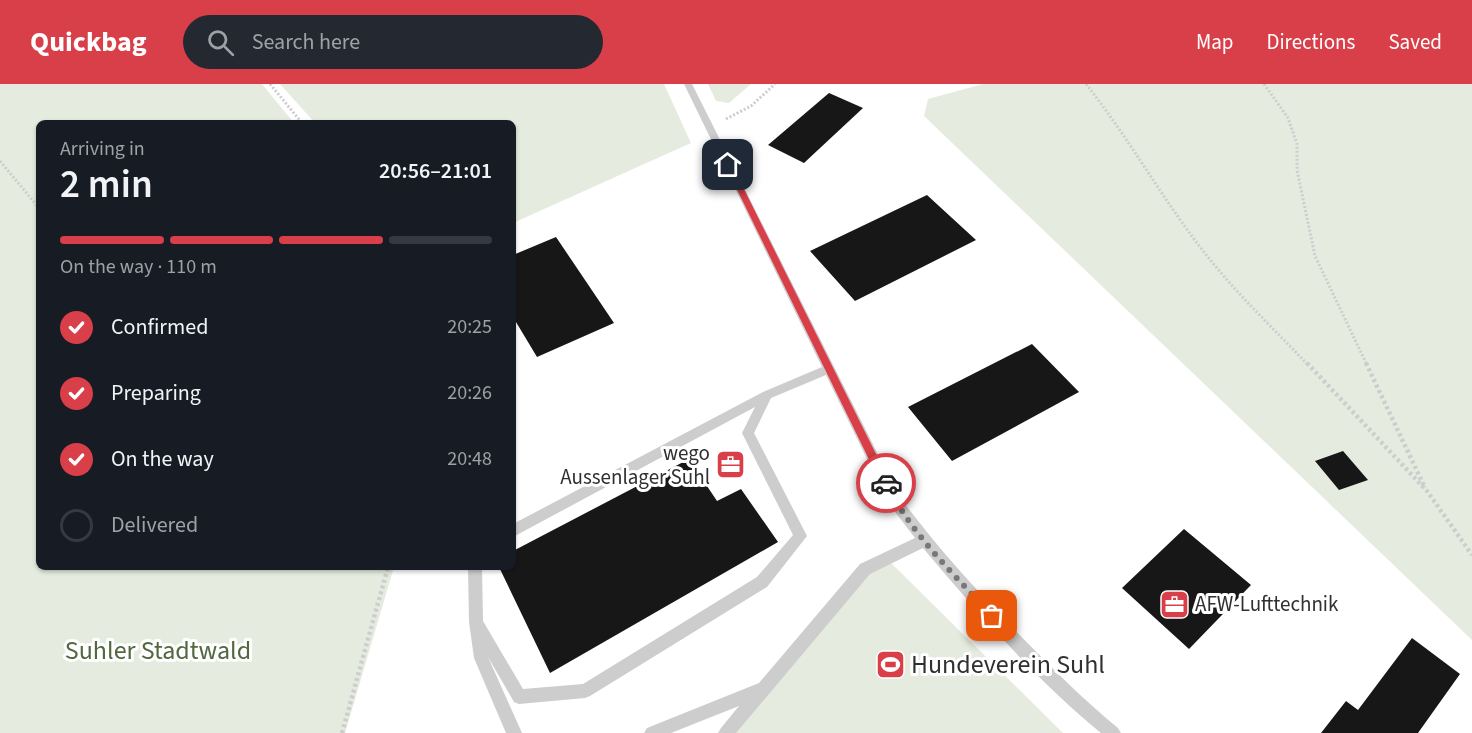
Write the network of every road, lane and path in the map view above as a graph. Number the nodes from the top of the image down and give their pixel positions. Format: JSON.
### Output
{"nodes":[{"id":1,"x":270,"y":84,"type":"edge"},
{"id":2,"x":688,"y":84,"type":"edge"},
{"id":3,"x":775,"y":84,"type":"edge"},
{"id":4,"x":1086,"y":84,"type":"edge"},
{"id":5,"x":1264,"y":84,"type":"edge"},
{"id":6,"x":300,"y":120,"type":"edge"},
{"id":7,"x":710,"y":127,"type":"junction"},
{"id":8,"x":0,"y":161,"type":"edge"},
{"id":9,"x":36,"y":204,"type":"edge"},
{"id":10,"x":830,"y":369,"type":"junction"},
{"id":11,"x":767,"y":395,"type":"junction"},
{"id":12,"x":1427,"y":491,"type":"junction"},
{"id":13,"x":516,"y":529,"type":"edge"},
{"id":14,"x":923,"y":541,"type":"junction"},
{"id":15,"x":1472,"y":555,"type":"edge"},
{"id":16,"x":387,"y":570,"type":"edge"},
{"id":17,"x":475,"y":570,"type":"edge"},
{"id":18,"x":476,"y":622,"type":"junction"},
{"id":19,"x":764,"y":688,"type":"junction"},
{"id":20,"x":342,"y":733,"type":"edge"},
{"id":21,"x":514,"y":733,"type":"edge"},
{"id":22,"x":652,"y":733,"type":"edge"},
{"id":23,"x":726,"y":733,"type":"edge"},
{"id":24,"x":1113,"y":733,"type":"edge"}],
"edges":[{"from":1,"to":6,"type":"path"},
{"from":2,"to":7,"type":"lane"},
{"from":3,"to":7,"type":"path"},
{"from":4,"to":12,"type":"path"},
{"from":5,"to":12,"type":"path"},
{"from":7,"to":10,"type":"lane"},
{"from":8,"to":9,"type":"path"},
{"from":10,"to":11,"type":"lane"},
{"from":10,"to":14,"type":"lane"},
{"from":11,"to":13,"type":"lane"},
{"from":11,"to":18,"type":"lane"},
{"from":12,"to":15,"type":"path"},
{"from":14,"to":19,"type":"lane"},
{"from":14,"to":24,"type":"lane"},
{"from":16,"to":20,"type":"path"},
{"from":17,"to":18,"type":"lane"},
{"from":18,"to":21,"type":"lane"},
{"from":19,"to":22,"type":"lane"},
{"from":19,"to":23,"type":"lane"}]}
